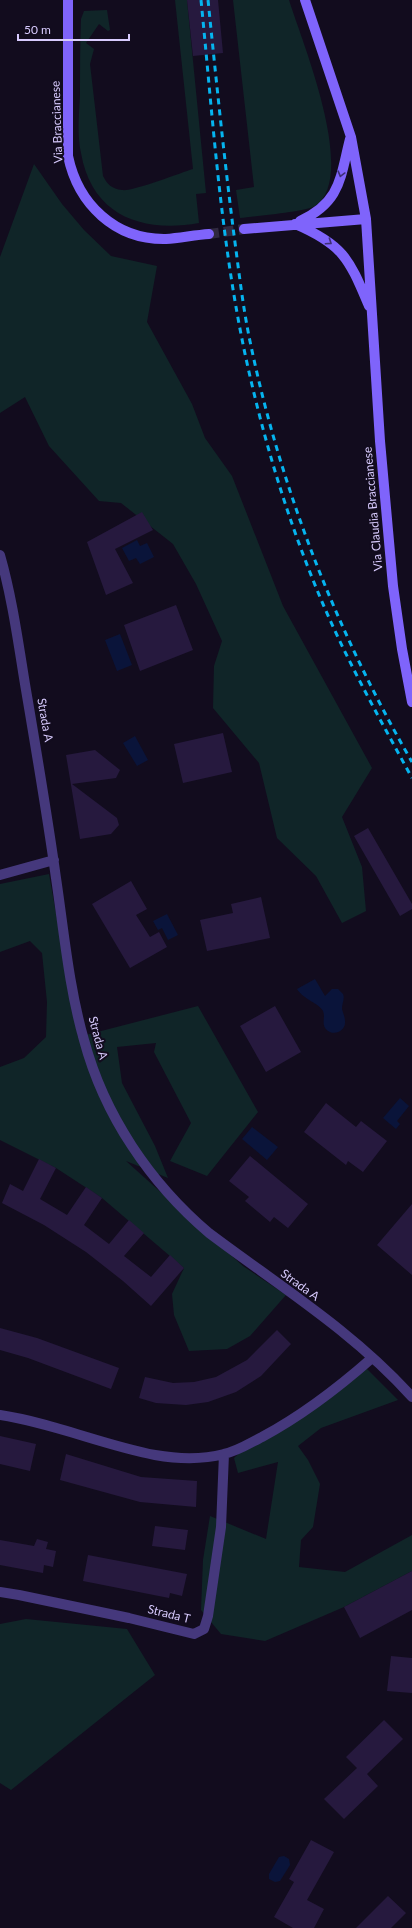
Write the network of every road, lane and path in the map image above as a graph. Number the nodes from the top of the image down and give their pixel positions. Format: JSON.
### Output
{"nodes":[{"id":1,"x":68,"y":0,"type":"edge"},
{"id":2,"x":305,"y":0,"type":"edge"},
{"id":3,"x":351,"y":137,"type":"junction"},
{"id":4,"x":366,"y":219,"type":"junction"},
{"id":5,"x":295,"y":224,"type":"junction"},
{"id":6,"x":244,"y":229,"type":"tunnel mouth"},
{"id":7,"x":209,"y":234,"type":"tunnel mouth"},
{"id":8,"x":372,"y":313,"type":"junction"},
{"id":9,"x":0,"y":555,"type":"edge"},
{"id":10,"x":412,"y":702,"type":"edge"},
{"id":11,"x":54,"y":860,"type":"junction"},
{"id":12,"x":0,"y":875,"type":"edge"},
{"id":13,"x":372,"y":1358,"type":"junction"},
{"id":14,"x":412,"y":1397,"type":"edge"},
{"id":15,"x":0,"y":1415,"type":"edge"},
{"id":16,"x":224,"y":1454,"type":"junction"},
{"id":17,"x":0,"y":1592,"type":"edge"}],
"edges":[{"from":1,"to":7,"type":"main road","name":"Via Braccianese"},
{"from":2,"to":3,"type":"main road"},
{"from":3,"to":4,"type":"main road"},
{"from":3,"to":5,"type":"main road","one_way":true},
{"from":4,"to":5,"type":"main road"},
{"from":4,"to":8,"type":"main road"},
{"from":5,"to":6,"type":"main road"},
{"from":5,"to":8,"type":"main road","one_way":true},
{"from":8,"to":10,"type":"main road","name":"Via Claudia Braccianese"},
{"from":9,"to":11,"type":"street","name":"Strada A"},
{"from":11,"to":12,"type":"street"},
{"from":11,"to":13,"type":"street","name":"Strada A"},
{"from":13,"to":14,"type":"street","name":"Strada A"},
{"from":13,"to":16,"type":"street"},
{"from":15,"to":16,"type":"street"},
{"from":16,"to":17,"type":"street","name":"Strada T"}]}
